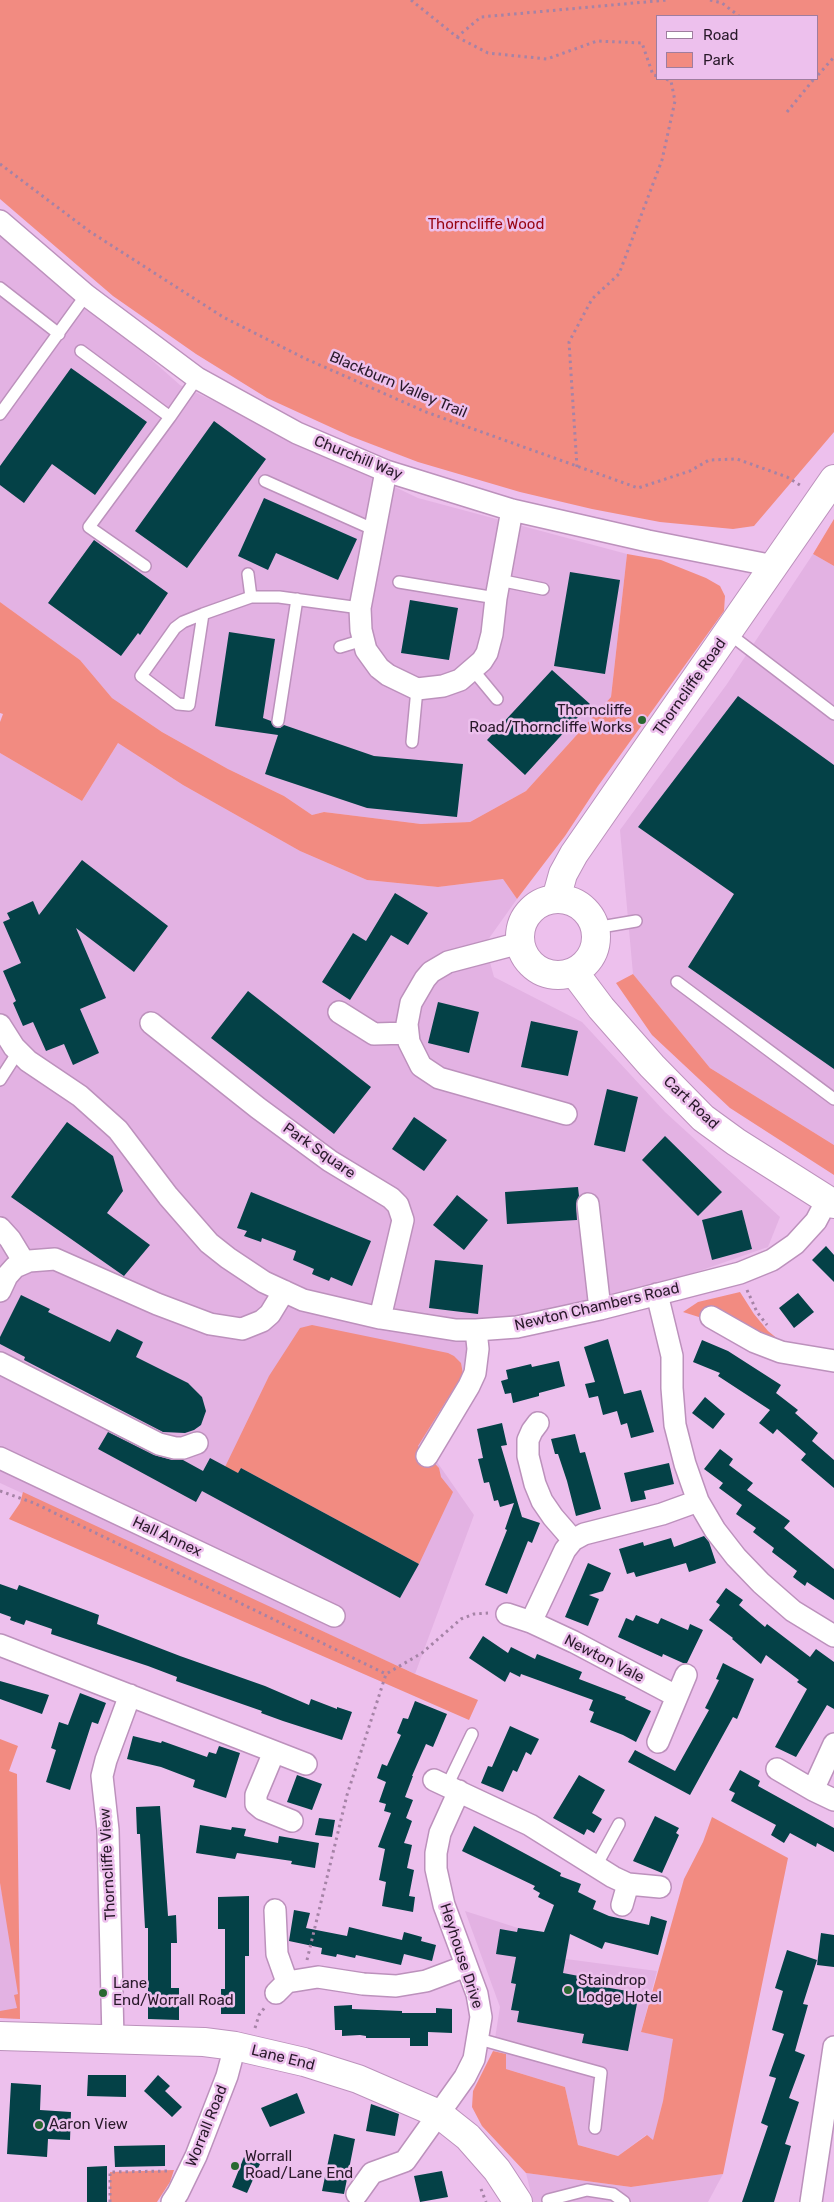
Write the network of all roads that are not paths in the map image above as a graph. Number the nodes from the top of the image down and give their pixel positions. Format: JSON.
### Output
{"nodes":[{"id":1,"x":0,"y":222,"type":"edge"},
{"id":2,"x":0,"y":288,"type":"edge"},
{"id":3,"x":86,"y":295,"type":"junction"},
{"id":4,"x":59,"y":334,"type":"junction"},
{"id":5,"x":81,"y":351,"type":"dead end"},
{"id":6,"x":197,"y":378,"type":"junction"},
{"id":7,"x":0,"y":414,"type":"edge"},
{"id":8,"x":170,"y":417,"type":"junction"},
{"id":9,"x":386,"y":471,"type":"junction"},
{"id":10,"x":265,"y":481,"type":"dead end"},
{"id":11,"x":827,"y":488,"type":"edge"},
{"id":12,"x":512,"y":510,"type":"junction"},
{"id":13,"x":375,"y":530,"type":"junction"},
{"id":14,"x":145,"y":566,"type":"dead end"},
{"id":15,"x":774,"y":566,"type":"junction"},
{"id":16,"x":248,"y":574,"type":"dead end"},
{"id":17,"x":399,"y":582,"type":"dead end"},
{"id":18,"x":498,"y":589,"type":"junction"},
{"id":19,"x":543,"y":589,"type":"dead end"},
{"id":20,"x":251,"y":596,"type":"junction"},
{"id":21,"x":297,"y":599,"type":"junction"},
{"id":22,"x":360,"y":608,"type":"junction"},
{"id":23,"x":203,"y":614,"type":"junction"},
{"id":24,"x":728,"y":632,"type":"junction"},
{"id":25,"x":363,"y":640,"type":"junction"},
{"id":26,"x":340,"y":647,"type":"dead end"},
{"id":27,"x":473,"y":670,"type":"junction"},
{"id":28,"x":417,"y":689,"type":"junction"},
{"id":29,"x":496,"y":699,"type":"dead end"},
{"id":30,"x":834,"y":714,"type":"edge"},
{"id":31,"x":278,"y":721,"type":"dead end"},
{"id":32,"x":412,"y":742,"type":"dead end"},
{"id":33,"x":556,"y":899,"type":"junction"},
{"id":34,"x":636,"y":921,"type":"dead end"},
{"id":35,"x":595,"y":928,"type":"junction"},
{"id":36,"x":520,"y":943,"type":"junction"},
{"id":37,"x":574,"y":972,"type":"junction"},
{"id":38,"x":677,"y":982,"type":"dead end"},
{"id":39,"x":338,"y":1012,"type":"dead end"},
{"id":40,"x":151,"y":1023,"type":"dead end"},
{"id":41,"x":408,"y":1034,"type":"junction"},
{"id":42,"x":7,"y":1042,"type":"edge"},
{"id":43,"x":0,"y":1080,"type":"edge"},
{"id":44,"x":834,"y":1099,"type":"edge"},
{"id":45,"x":566,"y":1114,"type":"dead end"},
{"id":46,"x":831,"y":1202,"type":"edge"},
{"id":47,"x":588,"y":1204,"type":"dead end"},
{"id":48,"x":0,"y":1228,"type":"edge"},
{"id":49,"x":24,"y":1262,"type":"junction"},
{"id":50,"x":0,"y":1291,"type":"edge"},
{"id":51,"x":284,"y":1291,"type":"junction"},
{"id":52,"x":657,"y":1294,"type":"junction"},
{"id":53,"x":600,"y":1309,"type":"junction"},
{"id":54,"x":711,"y":1317,"type":"dead end"},
{"id":55,"x":380,"y":1318,"type":"junction"},
{"id":56,"x":476,"y":1330,"type":"junction"},
{"id":57,"x":834,"y":1362,"type":"edge"},
{"id":58,"x":0,"y":1363,"type":"edge"},
{"id":59,"x":538,"y":1424,"type":"dead end"},
{"id":60,"x":197,"y":1443,"type":"dead end"},
{"id":61,"x":427,"y":1456,"type":"dead end"},
{"id":62,"x":0,"y":1458,"type":"edge"},
{"id":63,"x":698,"y":1501,"type":"junction"},
{"id":64,"x":573,"y":1540,"type":"junction"},
{"id":65,"x":506,"y":1614,"type":"road end"},
{"id":66,"x":334,"y":1616,"type":"dead end"},
{"id":67,"x":531,"y":1622,"type":"junction"},
{"id":68,"x":834,"y":1636,"type":"edge"},
{"id":69,"x":0,"y":1645,"type":"edge"},
{"id":70,"x":686,"y":1675,"type":"dead end"},
{"id":71,"x":130,"y":1695,"type":"junction"},
{"id":72,"x":676,"y":1696,"type":"junction"},
{"id":73,"x":472,"y":1734,"type":"dead end"},
{"id":74,"x":658,"y":1742,"type":"dead end"},
{"id":75,"x":834,"y":1744,"type":"edge"},
{"id":76,"x":274,"y":1752,"type":"junction"},
{"id":77,"x":306,"y":1764,"type":"dead end"},
{"id":78,"x":777,"y":1769,"type":"dead end"},
{"id":79,"x":447,"y":1785,"type":"junction"},
{"id":80,"x":813,"y":1790,"type":"junction"},
{"id":81,"x":834,"y":1800,"type":"edge"},
{"id":82,"x":292,"y":1821,"type":"dead end"},
{"id":83,"x":619,"y":1824,"type":"dead end"},
{"id":84,"x":596,"y":1866,"type":"junction"},
{"id":85,"x":628,"y":1884,"type":"junction"},
{"id":86,"x":660,"y":1887,"type":"dead end"},
{"id":87,"x":622,"y":1905,"type":"dead end"},
{"id":88,"x":274,"y":1910,"type":"dead end"},
{"id":89,"x":466,"y":1966,"type":"junction"},
{"id":90,"x":0,"y":2036,"type":"edge"},
{"id":91,"x":113,"y":2039,"type":"junction"},
{"id":92,"x":479,"y":2039,"type":"junction"},
{"id":93,"x":235,"y":2046,"type":"junction"},
{"id":94,"x":834,"y":2047,"type":"edge"},
{"id":95,"x":438,"y":2114,"type":"junction"},
{"id":96,"x":595,"y":2128,"type":"dead end"},
{"id":97,"x":357,"y":2194,"type":"dead end"},
{"id":98,"x":548,"y":2200,"type":"dead end"},
{"id":99,"x":172,"y":2202,"type":"edge"},
{"id":100,"x":518,"y":2202,"type":"edge"},
{"id":101,"x":624,"y":2202,"type":"edge"},
{"id":102,"x":811,"y":2202,"type":"edge"}],
"edges":[{"from":1,"to":3,"type":"street","name":"Churchill Way"},
{"from":2,"to":4,"type":"lane"},
{"from":3,"to":4,"type":"lane"},
{"from":3,"to":6,"type":"street","name":"Churchill Way"},
{"from":4,"to":7,"type":"lane"},
{"from":5,"to":8,"type":"lane"},
{"from":6,"to":8,"type":"lane"},
{"from":6,"to":9,"type":"street","name":"Churchill Way"},
{"from":8,"to":14,"type":"lane"},
{"from":9,"to":12,"type":"street","name":"Churchill Way"},
{"from":9,"to":13,"type":"street"},
{"from":10,"to":13,"type":"lane"},
{"from":11,"to":15,"type":"street","name":"Thorncliffe Road"},
{"from":12,"to":15,"type":"street","name":"Churchill Way"},
{"from":12,"to":18,"type":"street"},
{"from":13,"to":22,"type":"street"},
{"from":15,"to":24,"type":"street","name":"Thorncliffe Road"},
{"from":16,"to":20,"type":"lane"},
{"from":17,"to":18,"type":"lane"},
{"from":18,"to":19,"type":"lane"},
{"from":18,"to":27,"type":"street"},
{"from":20,"to":21,"type":"lane"},
{"from":20,"to":23,"type":"lane"},
{"from":21,"to":22,"type":"lane"},
{"from":21,"to":31,"type":"lane"},
{"from":22,"to":25,"type":"street"},
{"from":23,"to":23,"type":"lane"},
{"from":24,"to":30,"type":"lane"},
{"from":24,"to":33,"type":"street","name":"Thorncliffe Road"},
{"from":25,"to":26,"type":"lane"},
{"from":25,"to":28,"type":"street"},
{"from":27,"to":28,"type":"street"},
{"from":27,"to":29,"type":"lane"},
{"from":28,"to":32,"type":"lane"},
{"from":33,"to":35,"type":"street"},
{"from":33,"to":36,"type":"street"},
{"from":34,"to":35,"type":"lane"},
{"from":35,"to":37,"type":"street"},
{"from":36,"to":37,"type":"street"},
{"from":36,"to":41,"type":"street"},
{"from":37,"to":46,"type":"street","name":"Cart Road"},
{"from":38,"to":44,"type":"lane"},
{"from":39,"to":41,"type":"street"},
{"from":40,"to":55,"type":"street","name":"Park Square"},
{"from":41,"to":45,"type":"street"},
{"from":42,"to":43,"type":"lane"},
{"from":42,"to":51,"type":"street","name":"Newton Chambers Road"},
{"from":46,"to":52,"type":"street","name":"Newton Chambers Road"},
{"from":47,"to":53,"type":"street"},
{"from":48,"to":49,"type":"street"},
{"from":49,"to":50,"type":"street"},
{"from":49,"to":51,"type":"street"},
{"from":51,"to":55,"type":"street","name":"Newton Chambers Road"},
{"from":52,"to":53,"type":"street","name":"Newton Chambers Road"},
{"from":52,"to":63,"type":"street"},
{"from":53,"to":56,"type":"street","name":"Newton Chambers Road"},
{"from":54,"to":57,"type":"street"},
{"from":55,"to":56,"type":"street","name":"Newton Chambers Road"},
{"from":56,"to":61,"type":"street"},
{"from":58,"to":60,"type":"street"},
{"from":59,"to":64,"type":"street"},
{"from":62,"to":66,"type":"street","name":"Hall Annex"},
{"from":63,"to":64,"type":"street"},
{"from":63,"to":68,"type":"street"},
{"from":64,"to":67,"type":"street"},
{"from":65,"to":67,"type":"street","name":"Newton Vale"},
{"from":67,"to":72,"type":"street","name":"Newton Vale"},
{"from":69,"to":71,"type":"street"},
{"from":70,"to":72,"type":"street"},
{"from":71,"to":76,"type":"street"},
{"from":71,"to":91,"type":"street","name":"Thorncliffe View"},
{"from":72,"to":74,"type":"street"},
{"from":73,"to":79,"type":"lane"},
{"from":75,"to":80,"type":"street"},
{"from":76,"to":77,"type":"street"},
{"from":76,"to":82,"type":"street"},
{"from":78,"to":80,"type":"street"},
{"from":79,"to":84,"type":"street"},
{"from":79,"to":89,"type":"street","name":"Heyhouse Drive"},
{"from":80,"to":81,"type":"street"},
{"from":83,"to":84,"type":"lane"},
{"from":84,"to":85,"type":"street"},
{"from":85,"to":86,"type":"street"},
{"from":85,"to":87,"type":"street"},
{"from":88,"to":89,"type":"street"},
{"from":89,"to":92,"type":"street","name":"Heyhouse Drive"},
{"from":90,"to":91,"type":"street","name":"Lane End"},
{"from":91,"to":93,"type":"street","name":"Lane End"},
{"from":92,"to":95,"type":"street","name":"Heyhouse Drive"},
{"from":92,"to":96,"type":"lane"},
{"from":93,"to":95,"type":"street","name":"Lane End"},
{"from":93,"to":99,"type":"street","name":"Worrall Road"},
{"from":94,"to":102,"type":"street"},
{"from":95,"to":97,"type":"street","name":"Heyhouse Drive"},
{"from":95,"to":100,"type":"street","name":"Lane End"},
{"from":98,"to":101,"type":"lane"}]}
